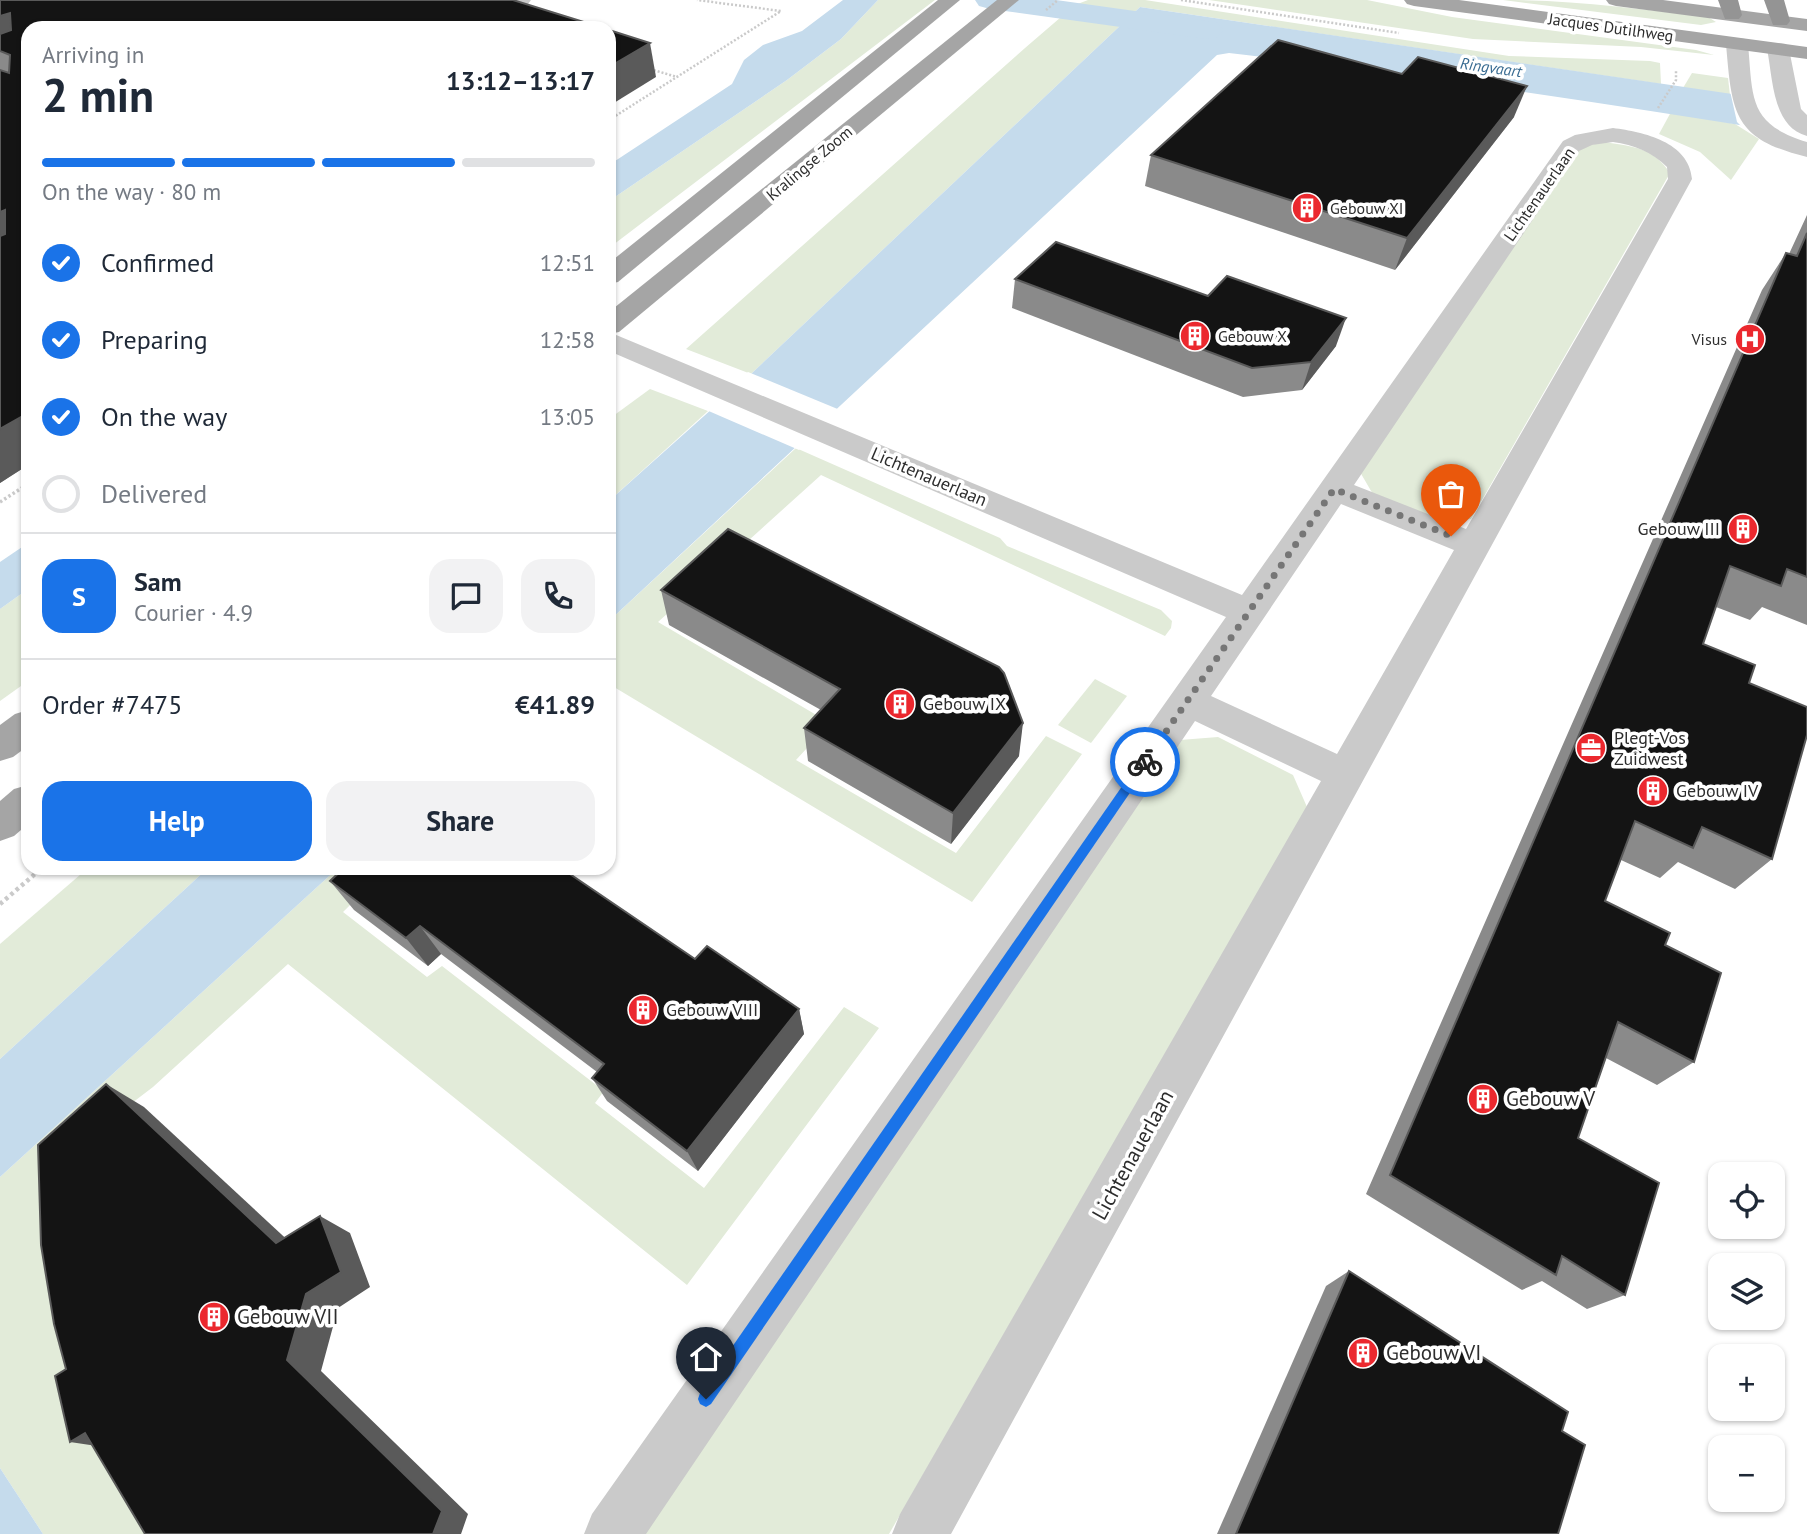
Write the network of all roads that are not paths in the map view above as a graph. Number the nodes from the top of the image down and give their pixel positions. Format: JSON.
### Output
{"nodes":[{"id":1,"x":521,"y":0,"type":"edge"},
{"id":2,"x":950,"y":0,"type":"edge"},
{"id":3,"x":1009,"y":0,"type":"edge"},
{"id":4,"x":1414,"y":0,"type":"edge"},
{"id":5,"x":1616,"y":0,"type":"edge"},
{"id":6,"x":1774,"y":0,"type":"edge"},
{"id":7,"x":1730,"y":7,"type":"edge"},
{"id":8,"x":480,"y":21,"type":"edge"},
{"id":9,"x":1780,"y":21,"type":"junction"},
{"id":10,"x":1807,"y":25,"type":"edge"},
{"id":11,"x":1737,"y":44,"type":"junction"},
{"id":12,"x":1778,"y":49,"type":"junction"},
{"id":13,"x":1807,"y":53,"type":"edge"},
{"id":14,"x":1807,"y":129,"type":"edge"},
{"id":15,"x":1807,"y":150,"type":"edge"},
{"id":16,"x":616,"y":270,"type":"edge"},
{"id":17,"x":616,"y":320,"type":"edge"},
{"id":18,"x":616,"y":344,"type":"edge"},
{"id":19,"x":1334,"y":489,"type":"junction"},
{"id":20,"x":1474,"y":545,"type":"junction"},
{"id":21,"x":1249,"y":612,"type":"junction"},
{"id":22,"x":1187,"y":701,"type":"junction"},
{"id":23,"x":21,"y":730,"type":"edge"},
{"id":24,"x":0,"y":746,"type":"edge"},
{"id":25,"x":1345,"y":775,"type":"junction"},
{"id":26,"x":21,"y":807,"type":"edge"},
{"id":27,"x":0,"y":824,"type":"edge"},
{"id":28,"x":612,"y":1534,"type":"edge"},
{"id":29,"x":920,"y":1534,"type":"edge"}],
"edges":[{"from":1,"to":8,"type":"street"},
{"from":2,"to":16,"type":"main road"},
{"from":3,"to":17,"type":"main road","name":"Kralingse Zoom"},
{"from":4,"to":11,"type":"main road","name":"Jacques Dutilhweg"},
{"from":5,"to":7,"type":"main road","name":"Jacques Dutilhweg"},
{"from":6,"to":9,"type":"highway"},
{"from":7,"to":9,"type":"main road","name":"Jacques Dutilhweg"},
{"from":7,"to":11,"type":"main road"},
{"from":9,"to":10,"type":"main road","name":"Jacques Dutilhweg"},
{"from":9,"to":12,"type":"main road"},
{"from":11,"to":12,"type":"main road","name":"Jacques Dutilhweg"},
{"from":11,"to":15,"type":"street"},
{"from":12,"to":13,"type":"main road","name":"Jacques Dutilhweg"},
{"from":12,"to":14,"type":"street"},
{"from":18,"to":21,"type":"street","name":"Lichtenauerlaan"},
{"from":19,"to":20,"type":"street"},
{"from":19,"to":20,"type":"street","name":"Lichtenauerlaan"},
{"from":19,"to":21,"type":"street","name":"Lichtenauerlaan"},
{"from":20,"to":25,"type":"street","name":"Lichtenauerlaan"},
{"from":21,"to":22,"type":"street","name":"Lichtenauerlaan"},
{"from":22,"to":25,"type":"street"},
{"from":22,"to":28,"type":"street","name":"Lichtenauerlaan"},
{"from":23,"to":24,"type":"main road"},
{"from":25,"to":29,"type":"street","name":"Lichtenauerlaan"},
{"from":26,"to":27,"type":"main road"}]}
